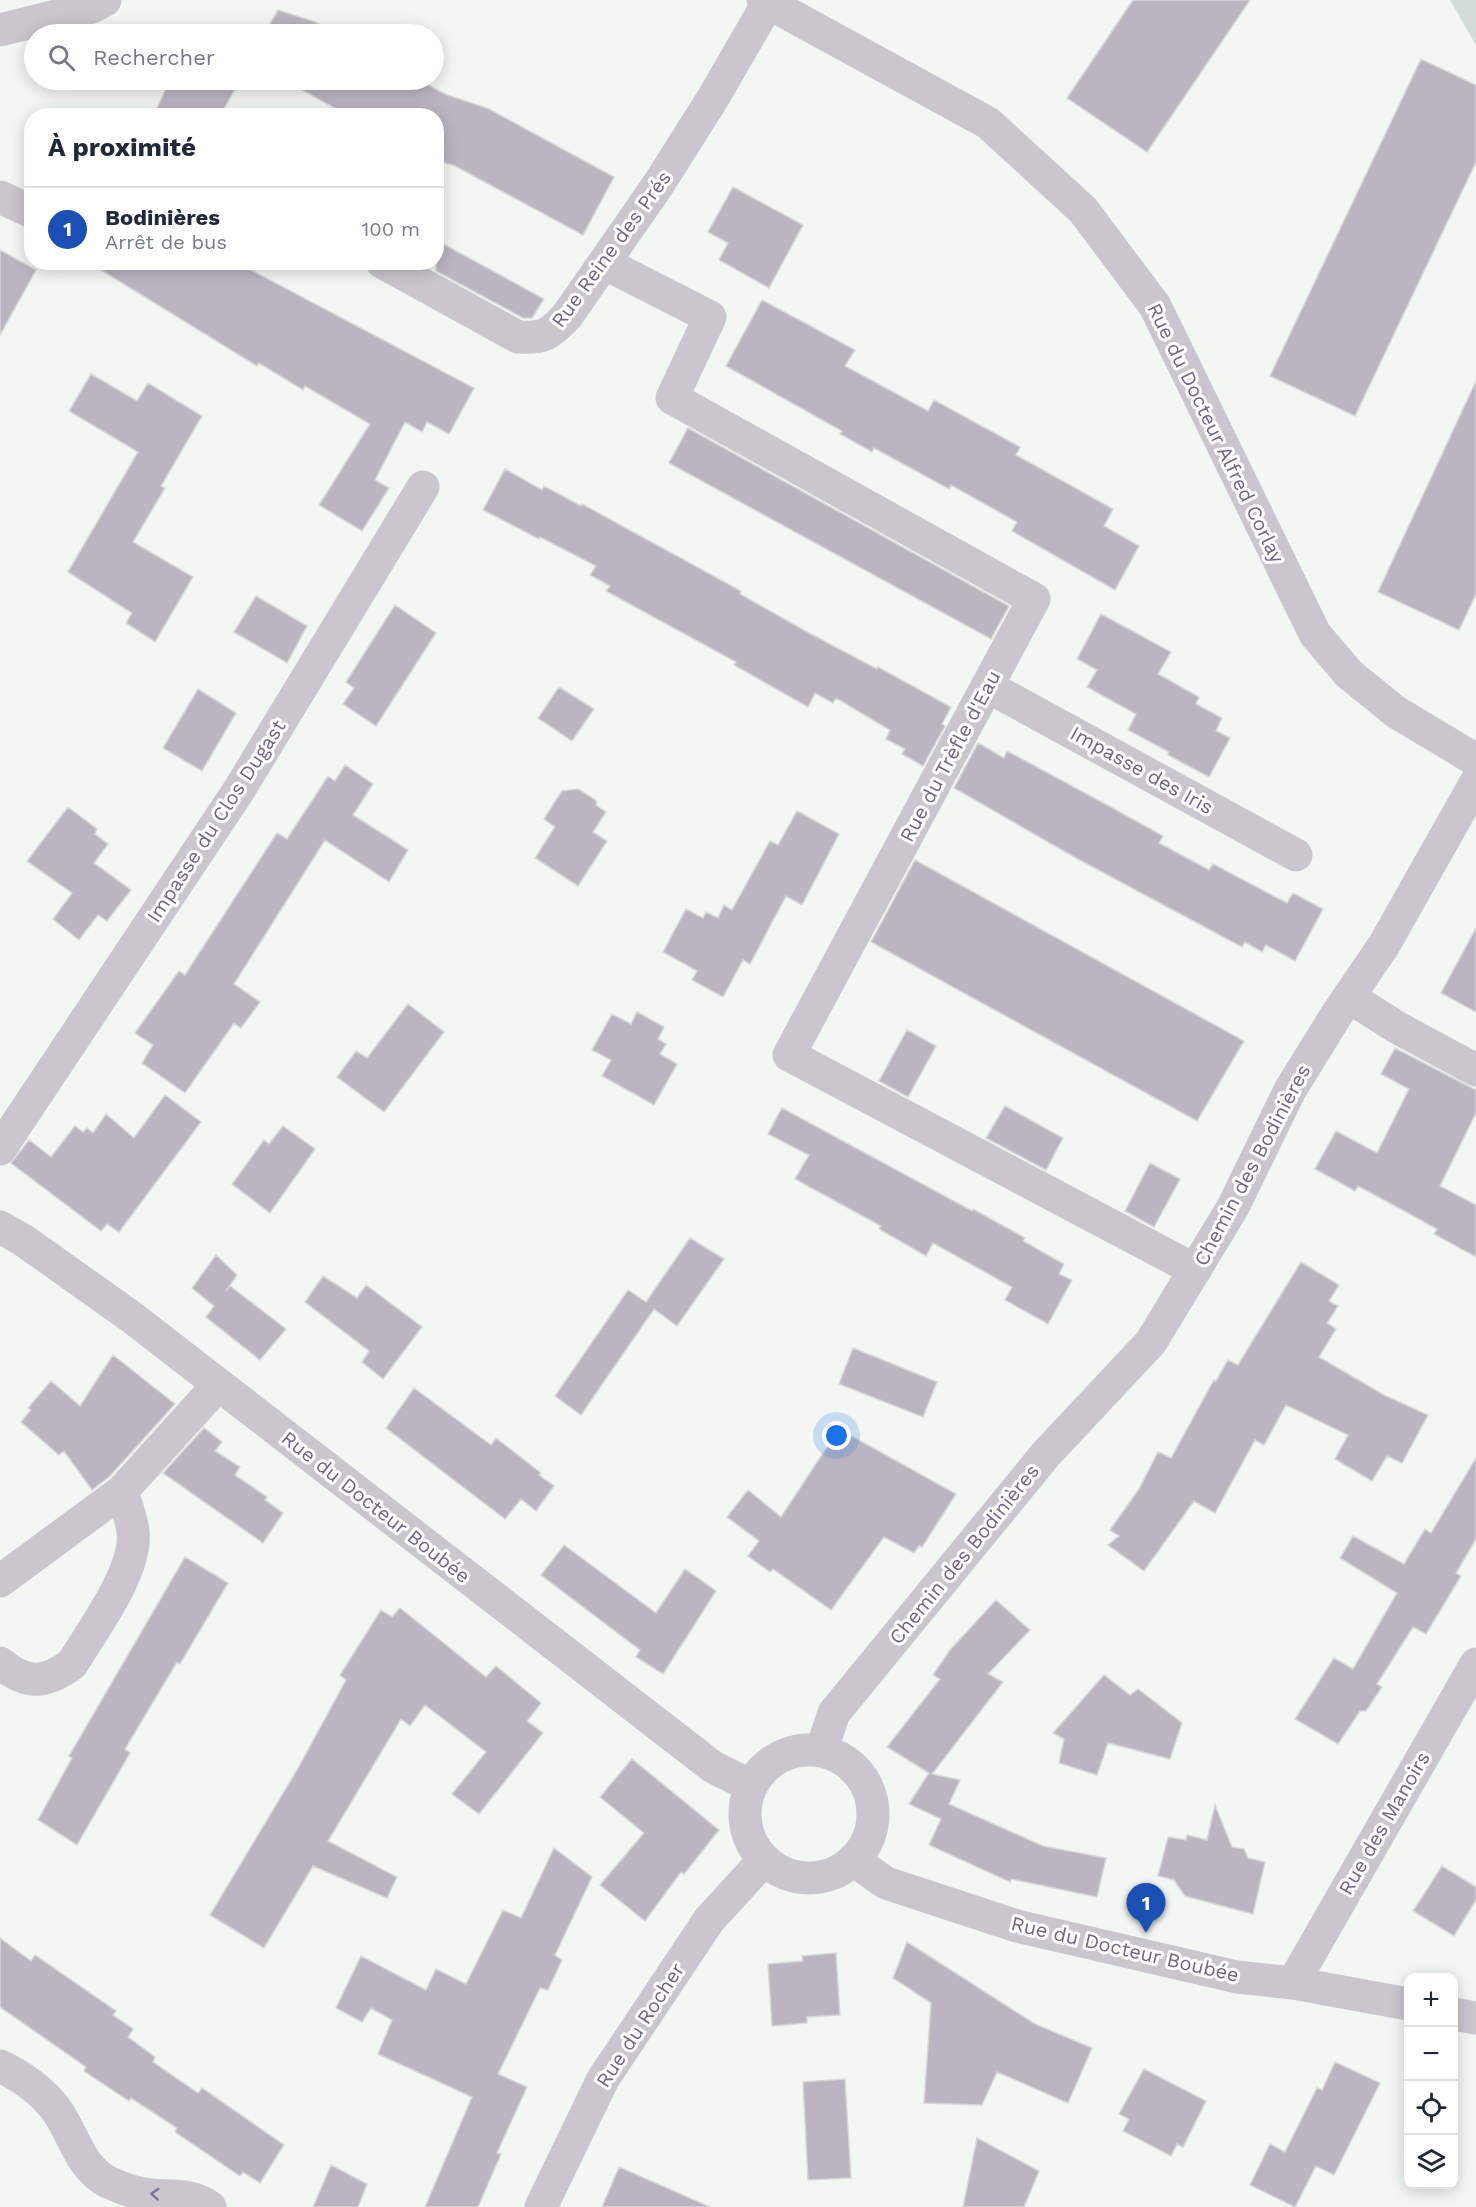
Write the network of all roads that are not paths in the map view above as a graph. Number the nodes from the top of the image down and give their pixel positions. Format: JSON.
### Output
{"nodes":[{"id":1,"x":105,"y":0,"type":"edge"},
{"id":2,"x":765,"y":1,"type":"edge"},
{"id":3,"x":0,"y":30,"type":"edge"},
{"id":4,"x":0,"y":196,"type":"edge"},
{"id":5,"x":24,"y":208,"type":"edge"},
{"id":6,"x":604,"y":262,"type":"junction"},
{"id":7,"x":397,"y":270,"type":"edge"},
{"id":8,"x":423,"y":487,"type":"dead end"},
{"id":9,"x":987,"y":686,"type":"junction"},
{"id":10,"x":1476,"y":760,"type":"edge"},
{"id":11,"x":1476,"y":782,"type":"edge"},
{"id":12,"x":1296,"y":855,"type":"dead end"},
{"id":13,"x":1349,"y":997,"type":"junction"},
{"id":14,"x":1476,"y":1070,"type":"edge"},
{"id":15,"x":0,"y":1149,"type":"edge"},
{"id":16,"x":0,"y":1227,"type":"edge"},
{"id":17,"x":1195,"y":1270,"type":"junction"},
{"id":18,"x":218,"y":1385,"type":"junction"},
{"id":19,"x":122,"y":1491,"type":"junction"},
{"id":20,"x":0,"y":1581,"type":"edge"},
{"id":21,"x":0,"y":1663,"type":"edge"},
{"id":22,"x":1476,"y":1664,"type":"edge"},
{"id":23,"x":821,"y":1751,"type":"junction"},
{"id":24,"x":751,"y":1786,"type":"junction"},
{"id":25,"x":764,"y":1860,"type":"junction"},
{"id":26,"x":853,"y":1860,"type":"junction"},
{"id":27,"x":1293,"y":1983,"type":"junction"},
{"id":28,"x":1404,"y":2003,"type":"edge"},
{"id":29,"x":1458,"y":2014,"type":"edge"},
{"id":30,"x":1476,"y":2018,"type":"edge"},
{"id":31,"x":0,"y":2066,"type":"edge"},
{"id":32,"x":210,"y":2207,"type":"edge"},
{"id":33,"x":541,"y":2207,"type":"edge"}],
"edges":[{"from":1,"to":3,"type":"street"},
{"from":2,"to":6,"type":"street","name":"Rue Reine des Prés"},
{"from":2,"to":10,"type":"street","name":"Rue du Docteur Alfred Corlay"},
{"from":4,"to":5,"type":"street"},
{"from":6,"to":7,"type":"street","name":"Rue Reine des Prés"},
{"from":6,"to":9,"type":"street","name":"Rue du Trèfle d'Eau"},
{"from":8,"to":15,"type":"street","name":"Impasse du Clos Dugast"},
{"from":9,"to":12,"type":"street","name":"Impasse des Iris"},
{"from":9,"to":17,"type":"street","name":"Rue du Trèfle d'Eau"},
{"from":11,"to":13,"type":"street","name":"Chemin des Bodinières"},
{"from":13,"to":14,"type":"street"},
{"from":13,"to":17,"type":"street","name":"Chemin des Bodinières"},
{"from":16,"to":18,"type":"street","name":"Rue du Docteur Boubée"},
{"from":17,"to":23,"type":"street","name":"Chemin des Bodinières"},
{"from":18,"to":19,"type":"street"},
{"from":18,"to":24,"type":"street","name":"Rue du Docteur Boubée"},
{"from":19,"to":20,"type":"street"},
{"from":19,"to":21,"type":"street"},
{"from":22,"to":27,"type":"street","name":"Rue des Manoirs"},
{"from":23,"to":24,"type":"street"},
{"from":23,"to":26,"type":"street"},
{"from":24,"to":25,"type":"street"},
{"from":25,"to":26,"type":"street"},
{"from":25,"to":33,"type":"street","name":"Rue du Rocher"},
{"from":26,"to":27,"type":"street","name":"Rue du Docteur Boubée"},
{"from":27,"to":28,"type":"street","name":"Rue du Docteur Boubée"},
{"from":29,"to":30,"type":"street"},
{"from":32,"to":31,"type":"street","one_way":true}]}
